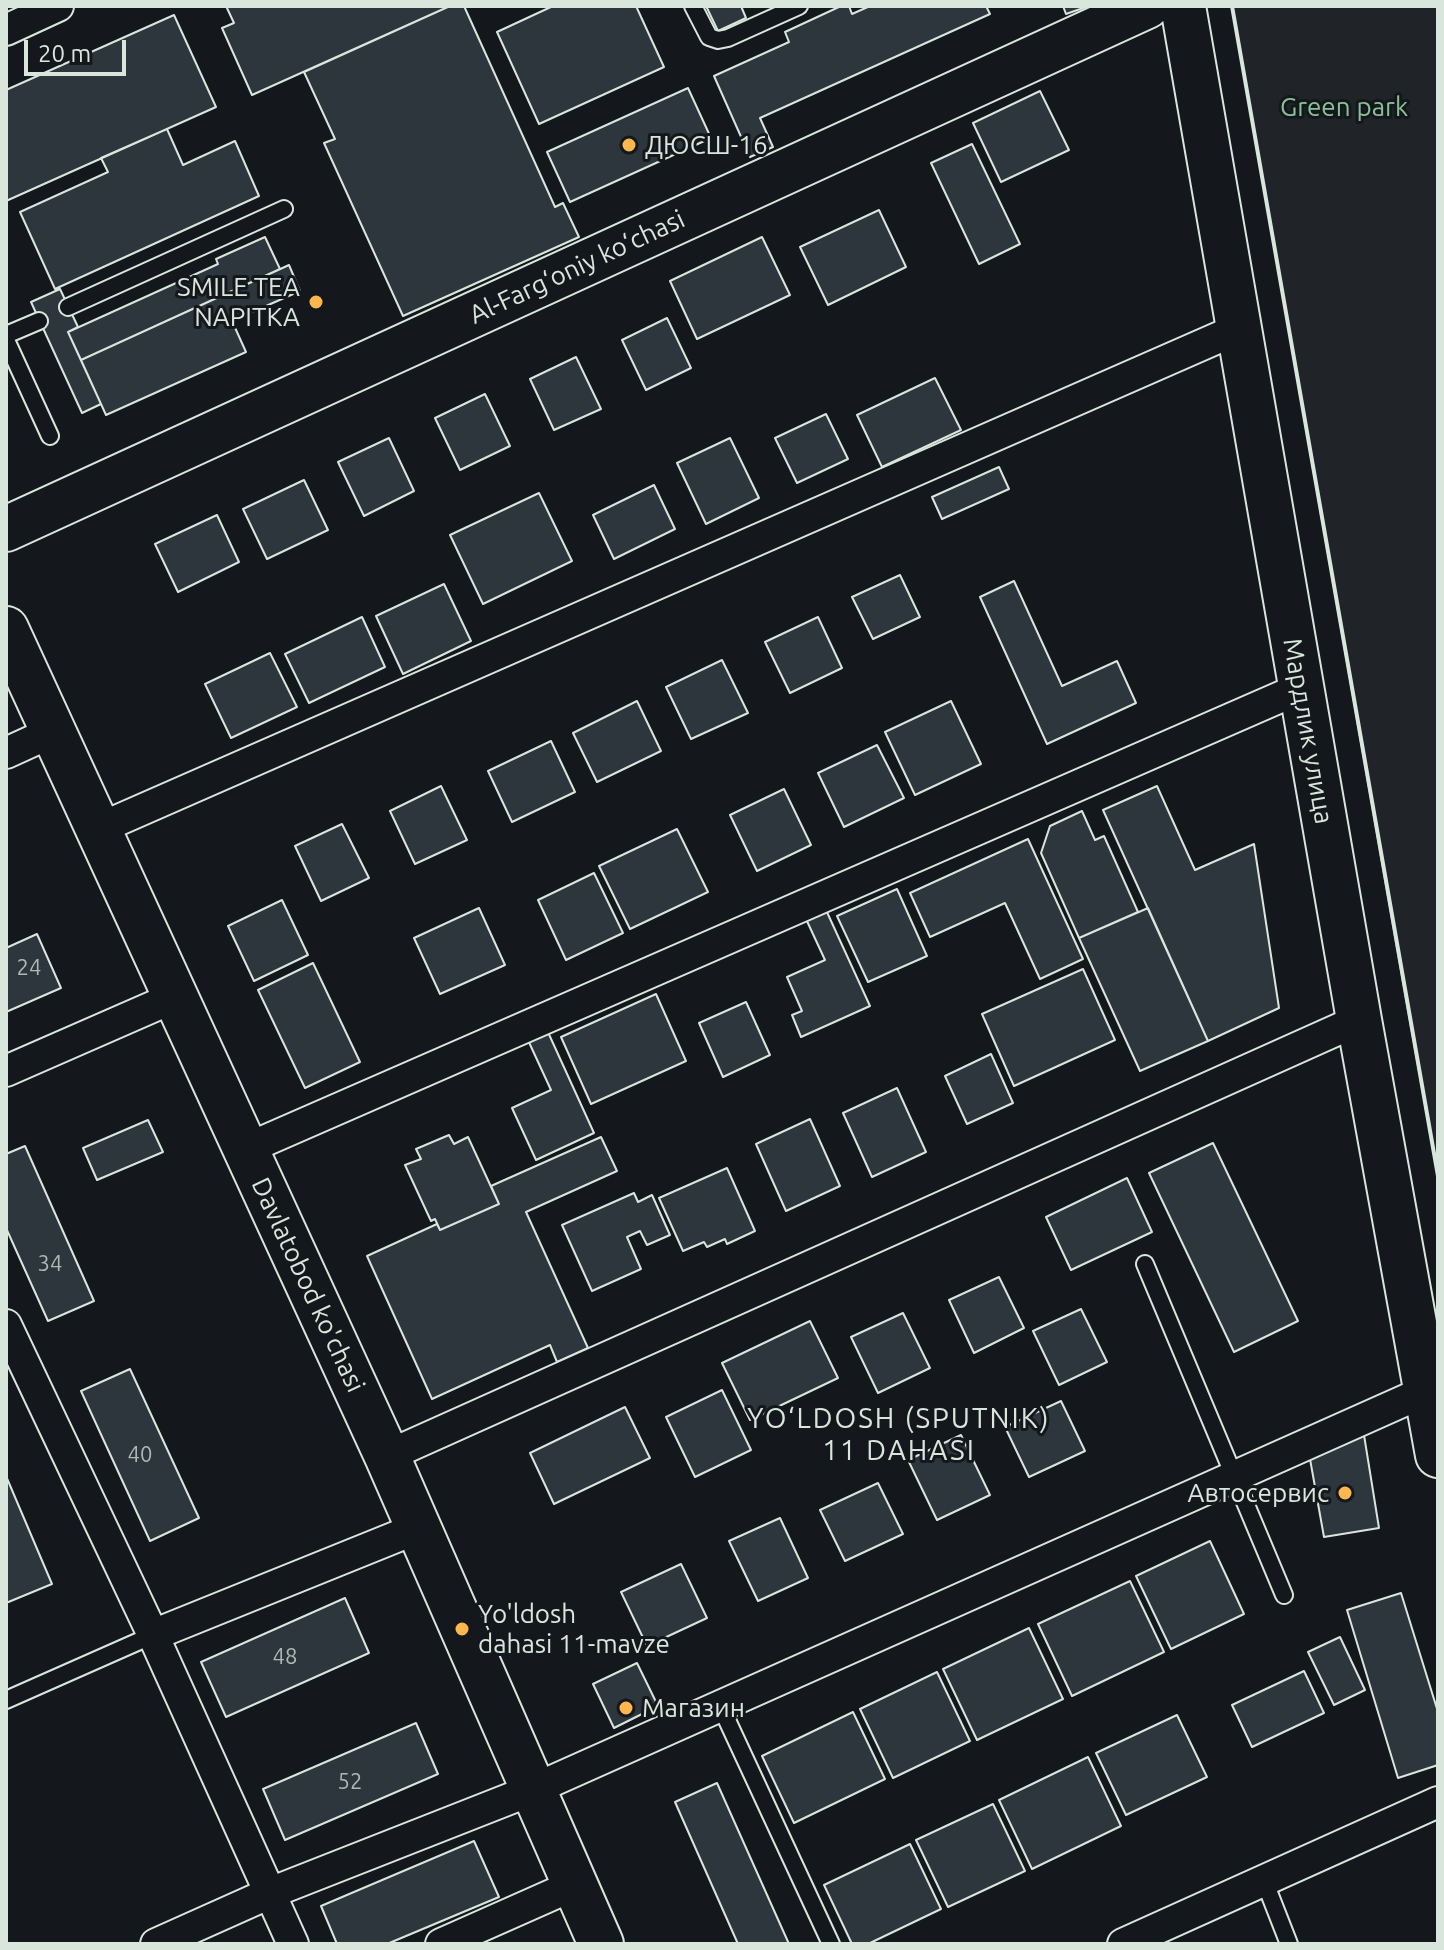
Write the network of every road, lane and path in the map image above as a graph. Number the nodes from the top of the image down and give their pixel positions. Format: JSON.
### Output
{"nodes":[{"id":1,"x":58,"y":6,"type":"edge"},
{"id":2,"x":693,"y":6,"type":"edge"},
{"id":3,"x":799,"y":6,"type":"edge"},
{"id":4,"x":1147,"y":6,"type":"edge"},
{"id":5,"x":1183,"y":6,"type":"edge"},
{"id":6,"x":6,"y":30,"type":"edge"},
{"id":7,"x":284,"y":209,"type":"dead end"},
{"id":8,"x":68,"y":307,"type":"dead end"},
{"id":9,"x":39,"y":321,"type":"dead end"},
{"id":10,"x":1238,"y":329,"type":"junction"},
{"id":11,"x":6,"y":338,"type":"edge"},
{"id":12,"x":50,"y":436,"type":"dead end"},
{"id":13,"x":6,"y":529,"type":"edge"},
{"id":14,"x":6,"y":629,"type":"edge"},
{"id":15,"x":1301,"y":688,"type":"junction"},
{"id":16,"x":52,"y":732,"type":"junction"},
{"id":17,"x":6,"y":753,"type":"edge"},
{"id":18,"x":98,"y":829,"type":"junction"},
{"id":19,"x":175,"y":997,"type":"junction"},
{"id":20,"x":1359,"y":1020,"type":"junction"},
{"id":21,"x":6,"y":1071,"type":"edge"},
{"id":22,"x":246,"y":1149,"type":"junction"},
{"id":23,"x":1145,"y":1264,"type":"dead end"},
{"id":24,"x":6,"y":1325,"type":"edge"},
{"id":25,"x":1426,"y":1391,"type":"junction"},
{"id":26,"x":1438,"y":1455,"type":"edge"},
{"id":27,"x":387,"y":1456,"type":"junction"},
{"id":28,"x":1236,"y":1476,"type":"junction"},
{"id":29,"x":418,"y":1528,"type":"junction"},
{"id":30,"x":1284,"y":1595,"type":"dead end"},
{"id":31,"x":153,"y":1635,"type":"junction"},
{"id":32,"x":6,"y":1700,"type":"edge"},
{"id":33,"x":720,"y":1705,"type":"junction"},
{"id":34,"x":532,"y":1790,"type":"junction"},
{"id":35,"x":1438,"y":1802,"type":"edge"},
{"id":36,"x":1264,"y":1880,"type":"junction"},
{"id":37,"x":574,"y":1885,"type":"junction"},
{"id":38,"x":270,"y":1893,"type":"junction"},
{"id":39,"x":156,"y":1944,"type":"edge"},
{"id":40,"x":293,"y":1944,"type":"edge"},
{"id":41,"x":441,"y":1944,"type":"edge"},
{"id":42,"x":601,"y":1944,"type":"edge"},
{"id":43,"x":831,"y":1944,"type":"edge"},
{"id":44,"x":1123,"y":1944,"type":"edge"},
{"id":45,"x":1289,"y":1944,"type":"edge"}],
"edges":[{"from":1,"to":6,"type":"street"},
{"from":2,"to":3,"type":"lane"},
{"from":4,"to":13,"type":"street","name":"Al-Farg‘oniy ko‘chasi"},
{"from":5,"to":10,"type":"street","name":"Мардлик улица"},
{"from":7,"to":8,"type":"lane"},
{"from":9,"to":11,"type":"lane"},
{"from":10,"to":15,"type":"street","name":"Мардлик улица"},
{"from":10,"to":18,"type":"street"},
{"from":11,"to":12,"type":"lane"},
{"from":14,"to":16,"type":"street","name":"Davlatobod ko'chasi"},
{"from":15,"to":20,"type":"street","name":"Мардлик улица"},
{"from":15,"to":22,"type":"street"},
{"from":16,"to":17,"type":"street"},
{"from":16,"to":18,"type":"street","name":"Davlatobod ko'chasi"},
{"from":18,"to":19,"type":"street","name":"Davlatobod ko'chasi"},
{"from":19,"to":21,"type":"street"},
{"from":19,"to":22,"type":"street","name":"Davlatobod ko'chasi"},
{"from":20,"to":25,"type":"street","name":"Мардлик улица"},
{"from":20,"to":27,"type":"street"},
{"from":22,"to":27,"type":"street","name":"Davlatobod ko'chasi"},
{"from":23,"to":28,"type":"lane"},
{"from":24,"to":31,"type":"street"},
{"from":25,"to":26,"type":"street","name":"Мардлик улица"},
{"from":25,"to":28,"type":"street"},
{"from":27,"to":29,"type":"street","name":"Davlatobod ko'chasi"},
{"from":28,"to":30,"type":"lane"},
{"from":28,"to":33,"type":"street"},
{"from":29,"to":31,"type":"street"},
{"from":29,"to":34,"type":"street","name":"Davlatobod ko'chasi"},
{"from":31,"to":32,"type":"lane"},
{"from":31,"to":38,"type":"street"},
{"from":33,"to":34,"type":"street"},
{"from":33,"to":43,"type":"lane"},
{"from":34,"to":37,"type":"street","name":"Davlatobod ko'chasi"},
{"from":34,"to":38,"type":"street"},
{"from":35,"to":36,"type":"street"},
{"from":36,"to":44,"type":"street"},
{"from":36,"to":45,"type":"lane"},
{"from":37,"to":41,"type":"street"},
{"from":37,"to":42,"type":"street","name":"Davlatobod ko'chasi"},
{"from":38,"to":39,"type":"street"},
{"from":38,"to":40,"type":"street"}]}
